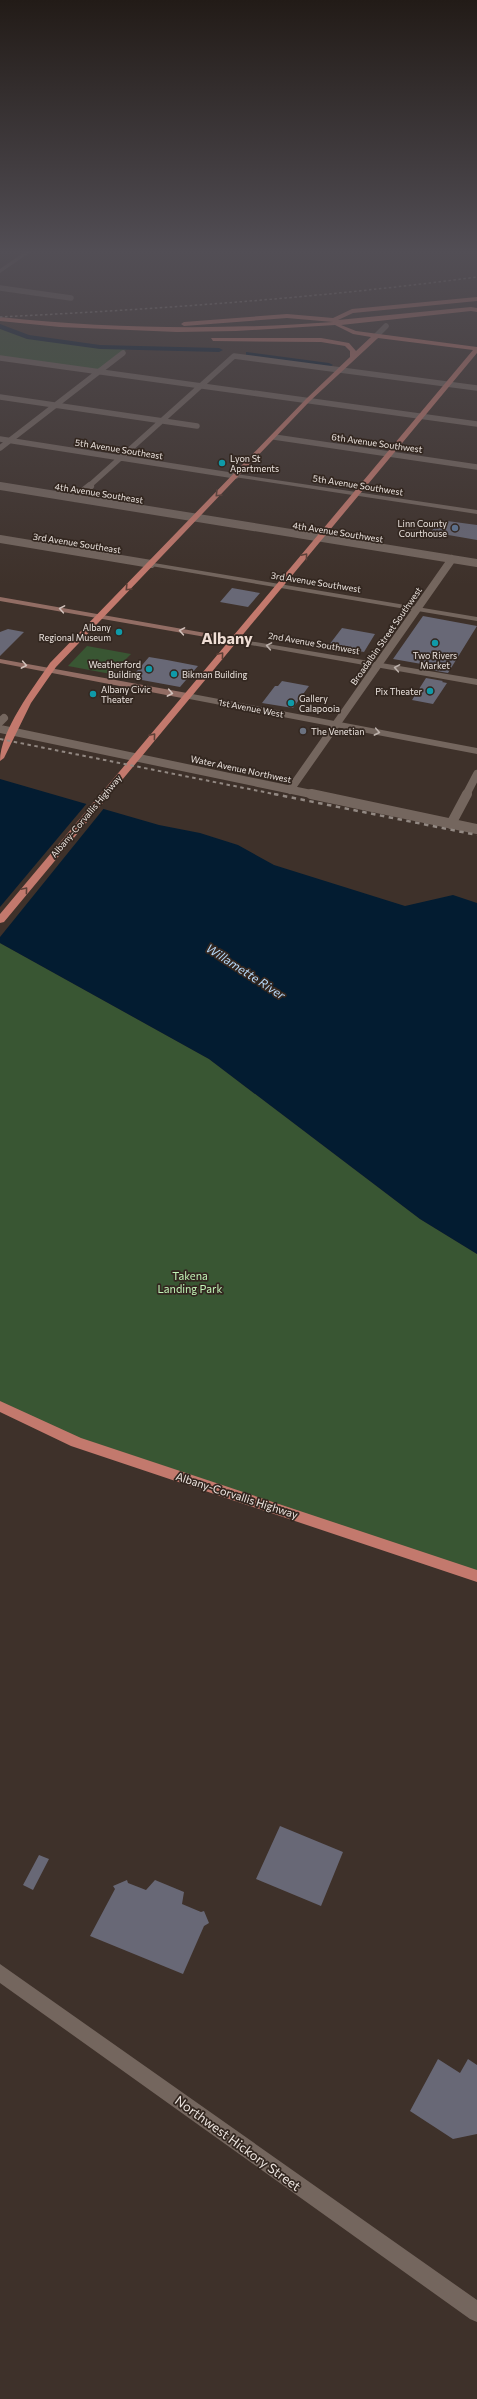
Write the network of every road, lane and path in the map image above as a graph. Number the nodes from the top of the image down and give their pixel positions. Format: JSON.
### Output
{"nodes":[{"id":1,"x":21,"y":361,"type":"edge"},
{"id":2,"x":113,"y":361,"type":"edge"},
{"id":3,"x":226,"y":361,"type":"edge"},
{"id":4,"x":290,"y":361,"type":"edge"},
{"id":5,"x":348,"y":361,"type":"edge"},
{"id":6,"x":468,"y":361,"type":"edge"},
{"id":7,"x":342,"y":367,"type":"junction"},
{"id":8,"x":100,"y":372,"type":"junction"},
{"id":9,"x":452,"y":381,"type":"junction"},
{"id":10,"x":477,"y":382,"type":"edge"},
{"id":11,"x":203,"y":386,"type":"junction"},
{"id":12,"x":477,"y":388,"type":"edge"},
{"id":13,"x":0,"y":397,"type":"edge"},
{"id":14,"x":308,"y":400,"type":"junction"},
{"id":15,"x":58,"y":406,"type":"junction"},
{"id":16,"x":422,"y":416,"type":"junction"},
{"id":17,"x":164,"y":421,"type":"junction"},
{"id":18,"x":477,"y":424,"type":"edge"},
{"id":19,"x":197,"y":426,"type":"dead end"},
{"id":20,"x":274,"y":437,"type":"junction"},
{"id":21,"x":0,"y":439,"type":"edge"},
{"id":22,"x":10,"y":440,"type":"junction"},
{"id":23,"x":0,"y":448,"type":"edge"},
{"id":24,"x":391,"y":454,"type":"junction"},
{"id":25,"x":123,"y":458,"type":"junction"},
{"id":26,"x":477,"y":467,"type":"edge"},
{"id":27,"x":236,"y":476,"type":"junction"},
{"id":28,"x":0,"y":486,"type":"edge"},
{"id":29,"x":357,"y":494,"type":"junction"},
{"id":30,"x":75,"y":498,"type":"junction"},
{"id":31,"x":477,"y":512,"type":"edge"},
{"id":32,"x":195,"y":518,"type":"junction"},
{"id":33,"x":320,"y":538,"type":"junction"},
{"id":34,"x":0,"y":539,"type":"edge"},
{"id":35,"x":452,"y":559,"type":"junction"},
{"id":36,"x":477,"y":563,"type":"edge"},
{"id":37,"x":151,"y":564,"type":"junction"},
{"id":38,"x":281,"y":586,"type":"junction"},
{"id":39,"x":0,"y":599,"type":"edge"},
{"id":40,"x":418,"y":609,"type":"junction"},
{"id":41,"x":100,"y":616,"type":"junction"},
{"id":42,"x":477,"y":619,"type":"edge"},
{"id":43,"x":234,"y":640,"type":"junction"},
{"id":44,"x":0,"y":661,"type":"edge"},
{"id":45,"x":378,"y":665,"type":"junction"},
{"id":46,"x":49,"y":670,"type":"junction"},
{"id":47,"x":477,"y":682,"type":"edge"},
{"id":48,"x":187,"y":696,"type":"junction"},
{"id":49,"x":337,"y":724,"type":"junction"},
{"id":50,"x":0,"y":729,"type":"edge"},
{"id":51,"x":477,"y":751,"type":"edge"},
{"id":52,"x":0,"y":758,"type":"edge"},
{"id":53,"x":477,"y":774,"type":"edge"},
{"id":54,"x":290,"y":790,"type":"junction"},
{"id":55,"x":451,"y":824,"type":"junction"},
{"id":56,"x":477,"y":829,"type":"edge"},
{"id":57,"x":0,"y":920,"type":"edge"},
{"id":58,"x":0,"y":1406,"type":"edge"},
{"id":59,"x":477,"y":1576,"type":"edge"},
{"id":60,"x":0,"y":1973,"type":"edge"},
{"id":61,"x":477,"y":2312,"type":"edge"}],
"edges":[{"from":1,"to":8,"type":"street"},
{"from":2,"to":8,"type":"street"},
{"from":3,"to":11,"type":"street"},
{"from":4,"to":7,"type":"street"},
{"from":5,"to":7,"type":"highway"},
{"from":6,"to":9,"type":"highway","name":"Albany-Corvallis Highway"},
{"from":7,"to":9,"type":"street"},
{"from":7,"to":14,"type":"highway"},
{"from":8,"to":11,"type":"street"},
{"from":8,"to":15,"type":"street"},
{"from":9,"to":10,"type":"street"},
{"from":9,"to":12,"type":"street"},
{"from":9,"to":16,"type":"highway","name":"Albany-Corvallis Highway"},
{"from":11,"to":14,"type":"street"},
{"from":11,"to":17,"type":"street"},
{"from":13,"to":15,"type":"street"},
{"from":14,"to":16,"type":"street"},
{"from":14,"to":20,"type":"highway"},
{"from":15,"to":17,"type":"street"},
{"from":15,"to":22,"type":"street"},
{"from":16,"to":18,"type":"street"},
{"from":16,"to":24,"type":"highway","name":"Albany-Corvallis Highway"},
{"from":17,"to":19,"type":"street"},
{"from":17,"to":25,"type":"street"},
{"from":20,"to":24,"type":"street","name":"6th Avenue Southwest"},
{"from":20,"to":27,"type":"highway"},
{"from":21,"to":22,"type":"street","name":"5th Avenue Southeast"},
{"from":22,"to":23,"type":"street"},
{"from":22,"to":25,"type":"street","name":"5th Avenue Southeast"},
{"from":24,"to":26,"type":"street","name":"6th Avenue Southwest"},
{"from":24,"to":29,"type":"highway","name":"Albany-Corvallis Highway"},
{"from":25,"to":27,"type":"street","name":"5th Avenue Southeast"},
{"from":25,"to":30,"type":"street"},
{"from":27,"to":29,"type":"street","name":"5th Avenue Southwest"},
{"from":27,"to":32,"type":"highway","one_way":true},
{"from":28,"to":30,"type":"street","name":"4th Avenue Southeast"},
{"from":29,"to":31,"type":"street","name":"5th Avenue Southwest"},
{"from":29,"to":33,"type":"highway","name":"Albany-Corvallis Highway"},
{"from":30,"to":32,"type":"street","name":"4th Avenue Southeast"},
{"from":32,"to":33,"type":"street","name":"4th Avenue Southwest"},
{"from":32,"to":37,"type":"highway"},
{"from":33,"to":35,"type":"street","name":"4th Avenue Southwest"},
{"from":38,"to":33,"type":"highway","name":"Albany-Corvallis Highway","one_way":true},
{"from":34,"to":37,"type":"street","name":"3rd Avenue Southeast"},
{"from":35,"to":36,"type":"street","name":"4th Avenue Southwest"},
{"from":35,"to":40,"type":"street","name":"Broadalbin Street Southwest"},
{"from":37,"to":38,"type":"street","name":"3rd Avenue Southwest"},
{"from":37,"to":41,"type":"highway","one_way":true},
{"from":38,"to":40,"type":"street","name":"3rd Avenue Southwest"},
{"from":38,"to":43,"type":"highway","name":"Albany-Corvallis Highway"},
{"from":41,"to":39,"type":"main road","name":"2nd Avenue Southwest","one_way":true},
{"from":40,"to":42,"type":"street","name":"3rd Avenue Southwest"},
{"from":40,"to":45,"type":"street","name":"Broadalbin Street Southwest"},
{"from":43,"to":41,"type":"main road","name":"2nd Avenue Southwest","one_way":true},
{"from":41,"to":46,"type":"highway"},
{"from":45,"to":43,"type":"street","name":"2nd Avenue Southwest","one_way":true},
{"from":48,"to":43,"type":"highway","name":"Albany-Corvallis Highway","one_way":true},
{"from":44,"to":46,"type":"main road","name":"1st Avenue West","one_way":true},
{"from":47,"to":45,"type":"street","name":"2nd Avenue Southwest","one_way":true},
{"from":45,"to":49,"type":"street","name":"Broadalbin Street Southwest"},
{"from":46,"to":48,"type":"main road","name":"1st Avenue West","one_way":true},
{"from":46,"to":52,"type":"highway"},
{"from":48,"to":49,"type":"street","name":"1st Avenue West"},
{"from":57,"to":48,"type":"highway","name":"Albany-Corvallis Highway","one_way":true},
{"from":49,"to":51,"type":"street","name":"1st Avenue West","one_way":true},
{"from":49,"to":54,"type":"street","name":"Broadalbin Street Southwest"},
{"from":50,"to":54,"type":"street","name":"Water Avenue Northwest"},
{"from":53,"to":55,"type":"street"},
{"from":54,"to":55,"type":"street","name":"Water Avenue Northwest"},
{"from":55,"to":56,"type":"street","name":"Water Avenue Northwest"},
{"from":58,"to":59,"type":"highway","name":"Albany-Corvallis Highway"},
{"from":60,"to":61,"type":"street","name":"Northwest Hickory Street"}]}
